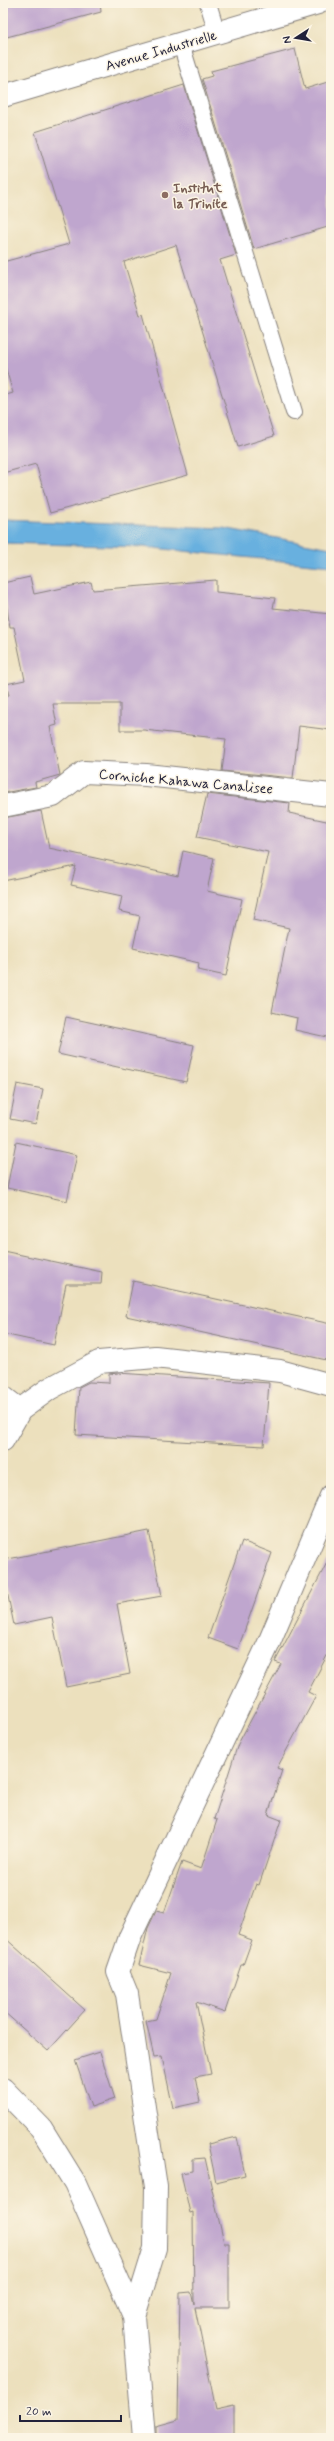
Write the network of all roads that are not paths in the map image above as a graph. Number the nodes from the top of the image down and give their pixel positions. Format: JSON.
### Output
{"nodes":[{"id":1,"x":208,"y":3,"type":"edge"},
{"id":2,"x":318,"y":3,"type":"edge"},
{"id":3,"x":217,"y":33,"type":"junction"},
{"id":4,"x":181,"y":44,"type":"junction"},
{"id":5,"x":3,"y":96,"type":"edge"},
{"id":6,"x":294,"y":412,"type":"dead end"},
{"id":7,"x":331,"y":795,"type":"edge"},
{"id":8,"x":3,"y":806,"type":"edge"},
{"id":9,"x":331,"y":1385,"type":"edge"},
{"id":10,"x":3,"y":1397,"type":"edge"},
{"id":11,"x":20,"y":1410,"type":"junction"},
{"id":12,"x":3,"y":1440,"type":"edge"},
{"id":13,"x":331,"y":1496,"type":"edge"},
{"id":14,"x":3,"y":2088,"type":"edge"},
{"id":15,"x":134,"y":2316,"type":"junction"},
{"id":16,"x":144,"y":2438,"type":"edge"}],
"edges":[{"from":1,"to":3,"type":"lane"},
{"from":2,"to":3,"type":"main road","name":"Avenue Industrielle"},
{"from":3,"to":4,"type":"main road","name":"Avenue Industrielle"},
{"from":4,"to":5,"type":"main road","name":"Avenue Industrielle"},
{"from":4,"to":6,"type":"lane"},
{"from":7,"to":8,"type":"main road","name":"Corniche Kahawa Canalisee"},
{"from":9,"to":11,"type":"main road"},
{"from":10,"to":11,"type":"main road"},
{"from":11,"to":12,"type":"main road"},
{"from":13,"to":15,"type":"main road"},
{"from":14,"to":15,"type":"main road"},
{"from":15,"to":16,"type":"main road"}]}
